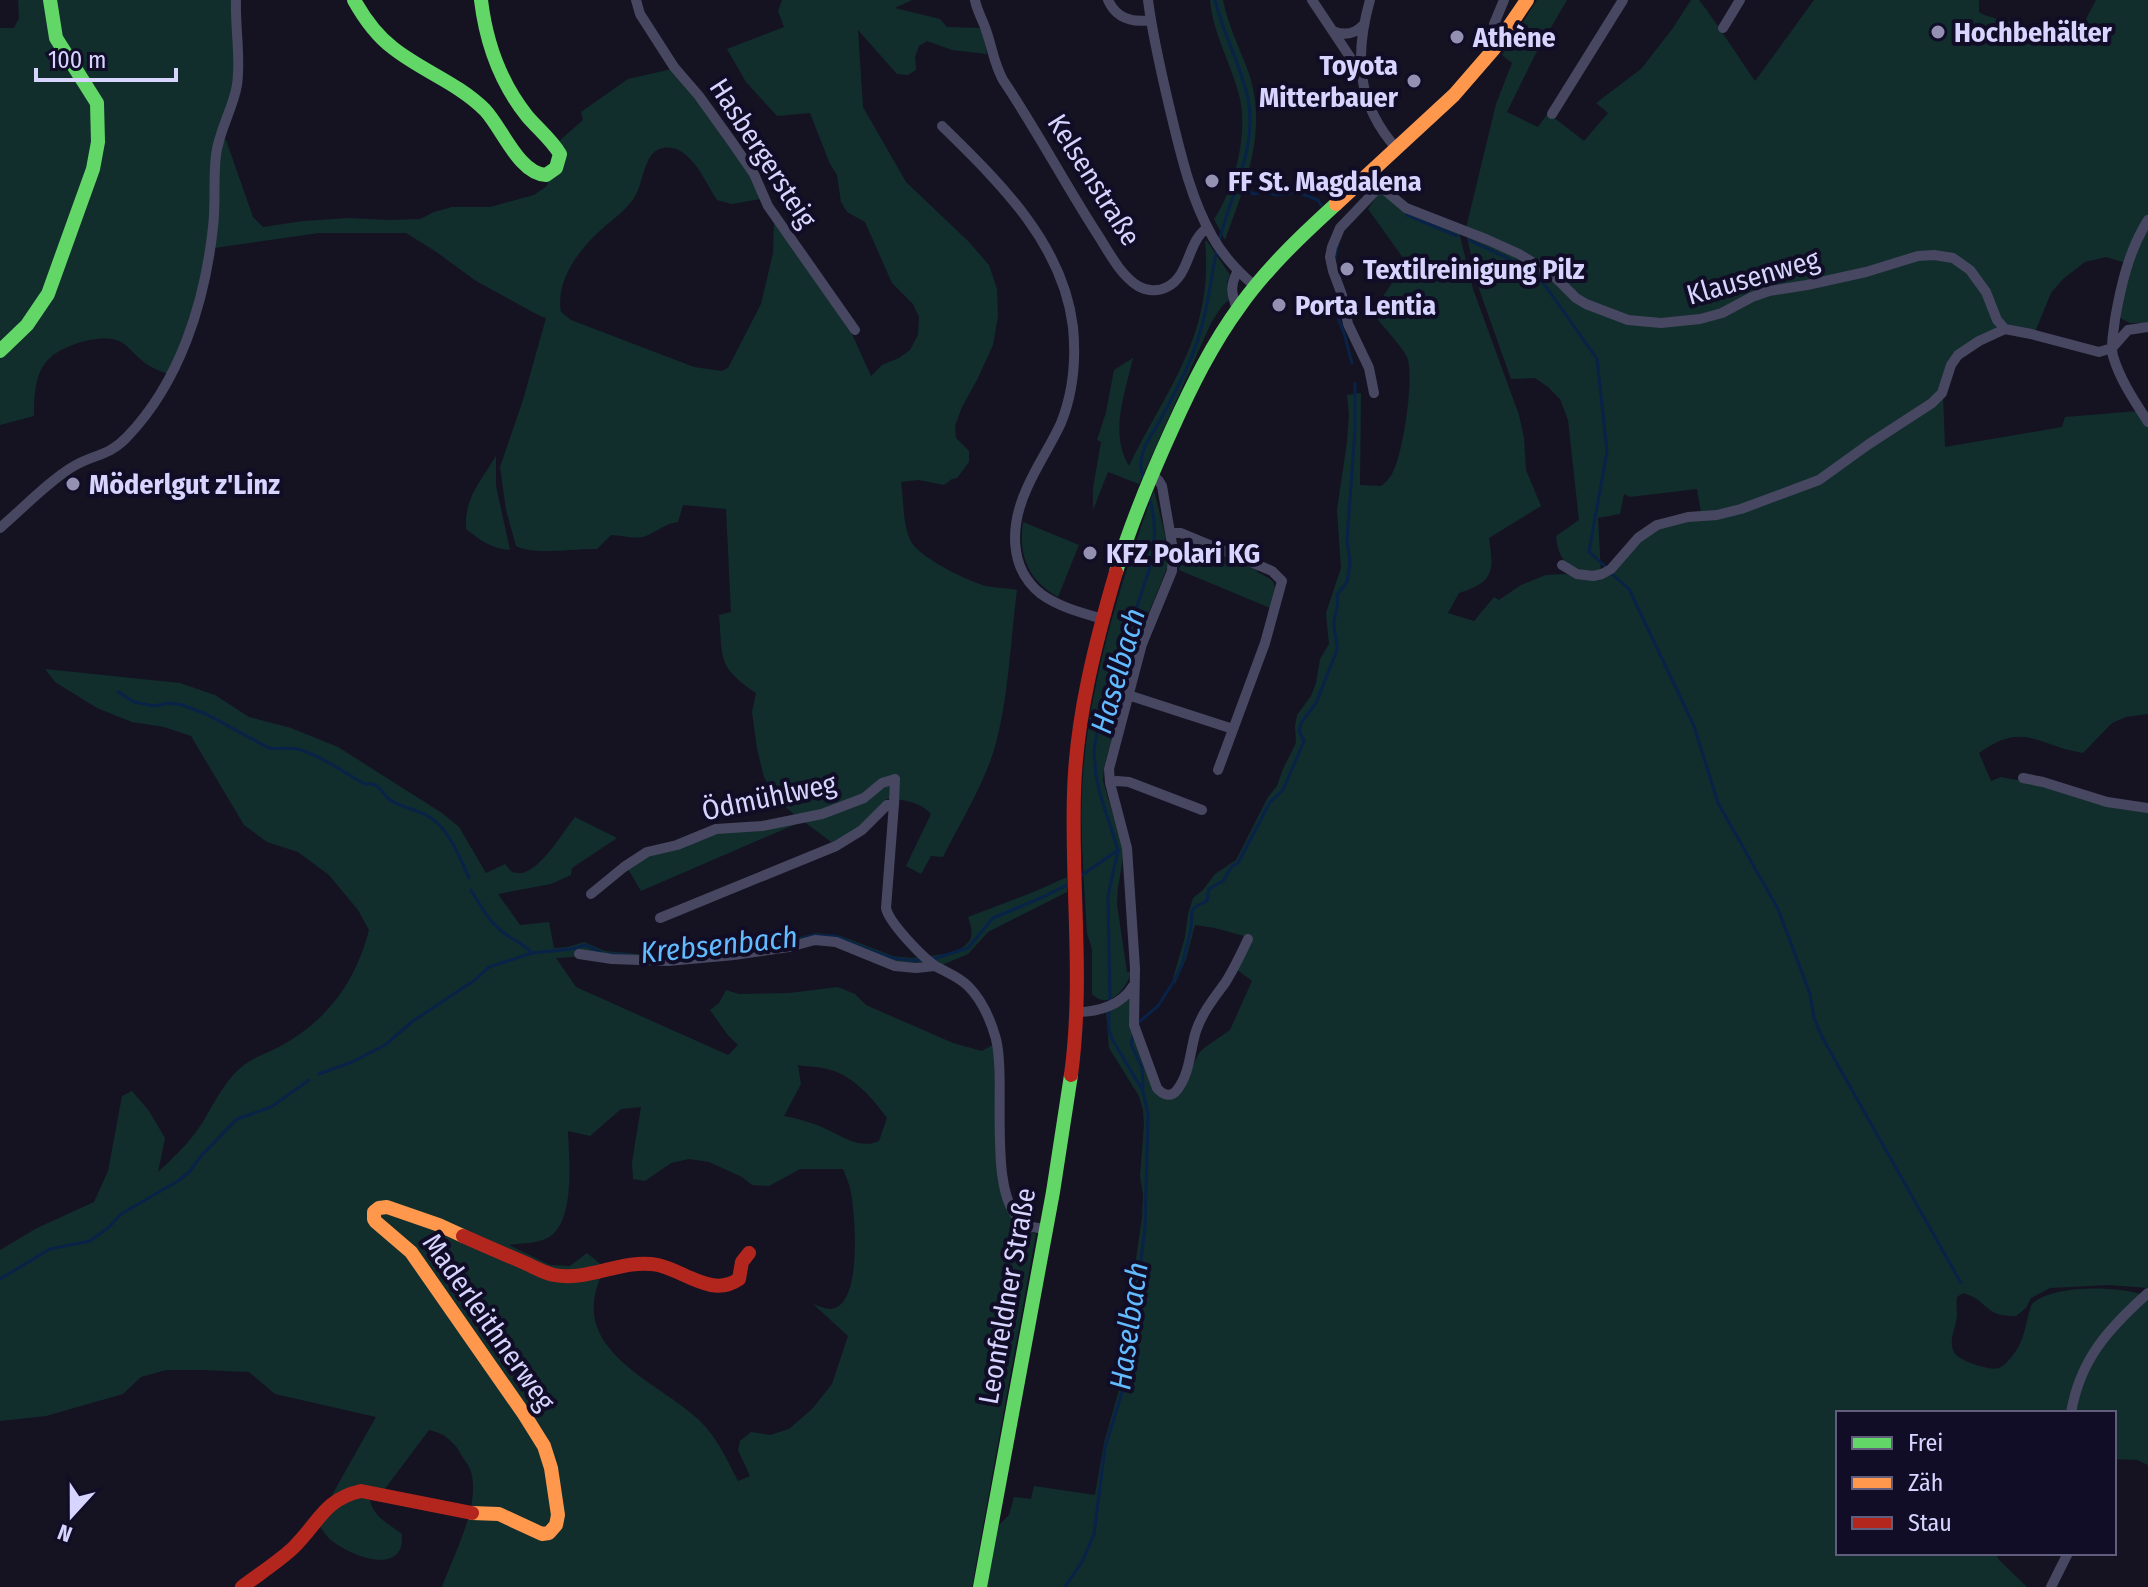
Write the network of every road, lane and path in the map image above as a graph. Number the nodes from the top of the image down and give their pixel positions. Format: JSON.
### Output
{"nodes":[{"id":1,"x":50,"y":0,"type":"edge"},
{"id":2,"x":236,"y":0,"type":"edge"},
{"id":3,"x":354,"y":0,"type":"edge"},
{"id":4,"x":481,"y":0,"type":"edge"},
{"id":5,"x":636,"y":0,"type":"edge"},
{"id":6,"x":975,"y":0,"type":"edge"},
{"id":7,"x":1108,"y":0,"type":"edge"},
{"id":8,"x":1148,"y":0,"type":"edge"},
{"id":9,"x":1312,"y":0,"type":"edge"},
{"id":10,"x":1370,"y":0,"type":"edge"},
{"id":11,"x":1504,"y":0,"type":"edge"},
{"id":12,"x":1527,"y":0,"type":"edge"},
{"id":13,"x":1623,"y":0,"type":"edge"},
{"id":14,"x":1740,"y":0,"type":"edge"},
{"id":15,"x":1151,"y":20,"type":"junction"},
{"id":16,"x":1494,"y":24,"type":"dead end"},
{"id":17,"x":1363,"y":25,"type":"junction"},
{"id":18,"x":1723,"y":28,"type":"dead end"},
{"id":19,"x":1333,"y":31,"type":"junction"},
{"id":20,"x":1360,"y":72,"type":"junction"},
{"id":21,"x":1552,"y":114,"type":"dead end"},
{"id":22,"x":942,"y":126,"type":"dead end"},
{"id":23,"x":1397,"y":149,"type":"junction"},
{"id":24,"x":1376,"y":180,"type":"junction"},
{"id":25,"x":2148,"y":220,"type":"edge"},
{"id":26,"x":1209,"y":231,"type":"junction"},
{"id":27,"x":1238,"y":271,"type":"junction"},
{"id":28,"x":1256,"y":287,"type":"junction"},
{"id":29,"x":1237,"y":310,"type":"junction"},
{"id":30,"x":2115,"y":321,"type":"junction"},
{"id":31,"x":2148,"y":327,"type":"edge"},
{"id":32,"x":2005,"y":329,"type":"junction"},
{"id":33,"x":2131,"y":329,"type":"junction"},
{"id":34,"x":855,"y":330,"type":"dead end"},
{"id":35,"x":2112,"y":348,"type":"junction"},
{"id":36,"x":0,"y":351,"type":"edge"},
{"id":37,"x":1374,"y":393,"type":"dead end"},
{"id":38,"x":2148,"y":422,"type":"edge"},
{"id":39,"x":1151,"y":480,"type":"junction"},
{"id":40,"x":0,"y":528,"type":"edge"},
{"id":41,"x":1170,"y":533,"type":"junction"},
{"id":42,"x":1562,"y":565,"type":"dead end"},
{"id":43,"x":1103,"y":619,"type":"junction"},
{"id":44,"x":1128,"y":695,"type":"junction"},
{"id":45,"x":1233,"y":729,"type":"junction"},
{"id":46,"x":1218,"y":770,"type":"dead end"},
{"id":47,"x":2023,"y":778,"type":"dead end"},
{"id":48,"x":1110,"y":783,"type":"junction"},
{"id":49,"x":894,"y":804,"type":"junction"},
{"id":50,"x":2148,"y":808,"type":"edge"},
{"id":51,"x":1202,"y":810,"type":"dead end"},
{"id":52,"x":591,"y":894,"type":"dead end"},
{"id":53,"x":660,"y":918,"type":"dead end"},
{"id":54,"x":1248,"y":939,"type":"dead end"},
{"id":55,"x":579,"y":954,"type":"dead end"},
{"id":56,"x":930,"y":961,"type":"junction"},
{"id":57,"x":1134,"y":985,"type":"junction"},
{"id":58,"x":1078,"y":1012,"type":"junction"},
{"id":59,"x":1046,"y":1229,"type":"junction"},
{"id":60,"x":749,"y":1253,"type":"dead end"},
{"id":61,"x":2148,"y":1293,"type":"edge"},
{"id":62,"x":2071,"y":1411,"type":"edge"},
{"id":63,"x":2067,"y":1555,"type":"edge"},
{"id":64,"x":242,"y":1587,"type":"edge"},
{"id":65,"x":980,"y":1587,"type":"edge"},
{"id":66,"x":2051,"y":1587,"type":"edge"}],
"edges":[{"from":1,"to":36,"type":"street"},
{"from":2,"to":40,"type":"street"},
{"from":3,"to":4,"type":"street"},
{"from":5,"to":34,"type":"street","name":"Hasbergersteig"},
{"from":6,"to":26,"type":"street","name":"Kelsenstraße"},
{"from":7,"to":15,"type":"street"},
{"from":8,"to":15,"type":"street"},
{"from":9,"to":19,"type":"street"},
{"from":10,"to":17,"type":"street"},
{"from":11,"to":16,"type":"street"},
{"from":12,"to":23,"type":"street","name":"Leonfeldner Straße"},
{"from":13,"to":21,"type":"street"},
{"from":14,"to":18,"type":"street"},
{"from":15,"to":26,"type":"street"},
{"from":17,"to":19,"type":"street"},
{"from":17,"to":20,"type":"street"},
{"from":19,"to":20,"type":"street"},
{"from":20,"to":23,"type":"street"},
{"from":22,"to":43,"type":"street"},
{"from":23,"to":24,"type":"street","name":"Leonfeldner Straße"},
{"from":24,"to":28,"type":"street","name":"Leonfeldner Straße"},
{"from":24,"to":32,"type":"street","name":"Klausenweg"},
{"from":24,"to":37,"type":"street"},
{"from":25,"to":30,"type":"street"},
{"from":26,"to":27,"type":"street"},
{"from":27,"to":28,"type":"street"},
{"from":27,"to":29,"type":"street"},
{"from":28,"to":29,"type":"street","name":"Leonfeldner Straße"},
{"from":29,"to":39,"type":"street","name":"Leonfeldner Straße"},
{"from":30,"to":33,"type":"street"},
{"from":30,"to":35,"type":"street"},
{"from":31,"to":33,"type":"street"},
{"from":32,"to":35,"type":"street"},
{"from":32,"to":42,"type":"street"},
{"from":33,"to":35,"type":"street"},
{"from":35,"to":38,"type":"street"},
{"from":39,"to":41,"type":"street"},
{"from":39,"to":43,"type":"street","name":"Leonfeldner Straße"},
{"from":41,"to":44,"type":"street"},
{"from":41,"to":45,"type":"street"},
{"from":43,"to":58,"type":"street","name":"Leonfeldner Straße"},
{"from":44,"to":45,"type":"street"},
{"from":44,"to":48,"type":"street"},
{"from":45,"to":46,"type":"street"},
{"from":47,"to":50,"type":"street"},
{"from":48,"to":51,"type":"street"},
{"from":48,"to":57,"type":"street"},
{"from":49,"to":52,"type":"street","name":"Ödmühlweg"},
{"from":49,"to":53,"type":"street","name":"Ödmühlweg"},
{"from":49,"to":56,"type":"street"},
{"from":54,"to":57,"type":"street"},
{"from":55,"to":56,"type":"street"},
{"from":56,"to":59,"type":"street"},
{"from":57,"to":58,"type":"street"},
{"from":58,"to":59,"type":"street","name":"Leonfeldner Straße"},
{"from":59,"to":65,"type":"street","name":"Leonfeldner Straße"},
{"from":60,"to":64,"type":"street","name":"Maderleithnerweg"},
{"from":61,"to":62,"type":"street"},
{"from":63,"to":66,"type":"street"}]}
